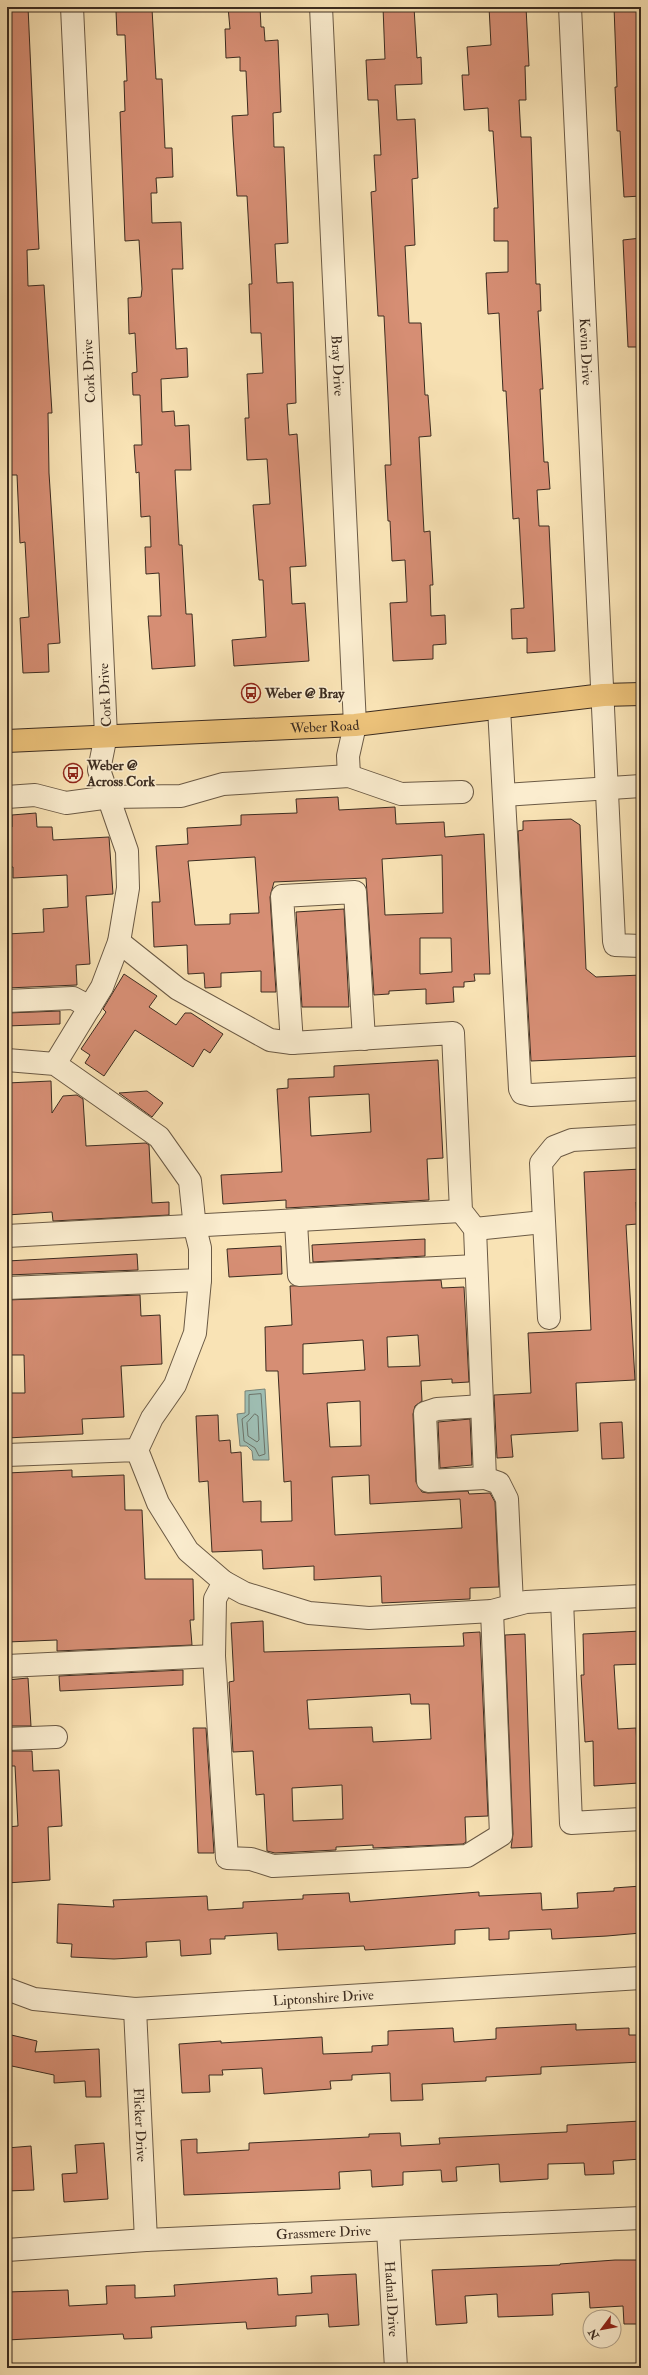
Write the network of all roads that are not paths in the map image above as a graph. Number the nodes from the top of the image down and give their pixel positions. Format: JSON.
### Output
{"nodes":[{"id":1,"x":72,"y":7,"type":"edge"},
{"id":2,"x":321,"y":7,"type":"edge"},
{"id":3,"x":570,"y":7,"type":"edge"},
{"id":4,"x":641,"y":694,"type":"edge"},
{"id":5,"x":603,"y":695,"type":"junction"},
{"id":6,"x":499,"y":708,"type":"junction"},
{"id":7,"x":355,"y":725,"type":"junction"},
{"id":8,"x":106,"y":735,"type":"junction"},
{"id":9,"x":7,"y":741,"type":"edge"},
{"id":10,"x":349,"y":776,"type":"junction"},
{"id":11,"x":641,"y":786,"type":"edge"},
{"id":12,"x":608,"y":788,"type":"junction"},
{"id":13,"x":462,"y":792,"type":"dead end"},
{"id":14,"x":504,"y":795,"type":"junction"},
{"id":15,"x":7,"y":796,"type":"edge"},
{"id":16,"x":110,"y":797,"type":"junction"},
{"id":17,"x":119,"y":942,"type":"junction"},
{"id":18,"x":641,"y":946,"type":"edge"},
{"id":19,"x":7,"y":1001,"type":"edge"},
{"id":20,"x":90,"y":1007,"type":"junction"},
{"id":21,"x":364,"y":1039,"type":"junction"},
{"id":22,"x":292,"y":1043,"type":"junction"},
{"id":23,"x":7,"y":1060,"type":"edge"},
{"id":24,"x":55,"y":1064,"type":"junction"},
{"id":25,"x":641,"y":1089,"type":"edge"},
{"id":26,"x":641,"y":1136,"type":"edge"},
{"id":27,"x":461,"y":1211,"type":"junction"},
{"id":28,"x":296,"y":1222,"type":"junction"},
{"id":29,"x":543,"y":1222,"type":"junction"},
{"id":30,"x":195,"y":1228,"type":"junction"},
{"id":31,"x":475,"y":1229,"type":"junction"},
{"id":32,"x":7,"y":1236,"type":"edge"},
{"id":33,"x":476,"y":1266,"type":"junction"},
{"id":34,"x":200,"y":1280,"type":"junction"},
{"id":35,"x":7,"y":1288,"type":"edge"},
{"id":36,"x":549,"y":1318,"type":"dead end"},
{"id":37,"x":482,"y":1406,"type":"junction"},
{"id":38,"x":138,"y":1450,"type":"junction"},
{"id":39,"x":7,"y":1455,"type":"edge"},
{"id":40,"x":485,"y":1478,"type":"junction"},
{"id":41,"x":224,"y":1582,"type":"junction"},
{"id":42,"x":641,"y":1596,"type":"edge"},
{"id":43,"x":562,"y":1600,"type":"junction"},
{"id":44,"x":502,"y":1607,"type":"junction"},
{"id":45,"x":214,"y":1656,"type":"junction"},
{"id":46,"x":7,"y":1666,"type":"edge"},
{"id":47,"x":56,"y":1737,"type":"dead end"},
{"id":48,"x":7,"y":1739,"type":"edge"},
{"id":49,"x":641,"y":1819,"type":"edge"},
{"id":50,"x":641,"y":1978,"type":"edge"},
{"id":51,"x":7,"y":1989,"type":"edge"},
{"id":52,"x":135,"y":2009,"type":"junction"},
{"id":53,"x":641,"y":2218,"type":"edge"},
{"id":54,"x":388,"y":2230,"type":"junction"},
{"id":55,"x":146,"y":2240,"type":"junction"},
{"id":56,"x":7,"y":2250,"type":"edge"},
{"id":57,"x":396,"y":2368,"type":"edge"}],
"edges":[{"from":1,"to":8,"type":"street","name":"Cork Drive"},
{"from":2,"to":7,"type":"street","name":"Bray Drive"},
{"from":3,"to":5,"type":"street","name":"Kevin Drive"},
{"from":4,"to":5,"type":"main road","name":"Weber Road"},
{"from":5,"to":6,"type":"main road","name":"Weber Road"},
{"from":5,"to":12,"type":"street","name":"Kevin Drive"},
{"from":6,"to":7,"type":"main road","name":"Weber Road"},
{"from":6,"to":14,"type":"street"},
{"from":7,"to":8,"type":"main road","name":"Weber Road"},
{"from":7,"to":10,"type":"street","name":"Bray Drive"},
{"from":8,"to":9,"type":"main road","name":"Weber Road"},
{"from":8,"to":16,"type":"street","name":"Cork Drive"},
{"from":10,"to":13,"type":"street"},
{"from":10,"to":16,"type":"street"},
{"from":11,"to":12,"type":"street"},
{"from":12,"to":14,"type":"street"},
{"from":12,"to":18,"type":"street","name":"Kevin Drive"},
{"from":14,"to":25,"type":"street"},
{"from":15,"to":16,"type":"street"},
{"from":16,"to":17,"type":"street","name":"Cork Drive"},
{"from":17,"to":20,"type":"street","name":"Cork Drive"},
{"from":17,"to":22,"type":"street"},
{"from":19,"to":20,"type":"street"},
{"from":20,"to":24,"type":"street","name":"Cork Drive"},
{"from":21,"to":22,"type":"street"},
{"from":21,"to":22,"type":"street"},
{"from":21,"to":27,"type":"street"},
{"from":23,"to":24,"type":"street"},
{"from":24,"to":30,"type":"street"},
{"from":26,"to":29,"type":"street"},
{"from":27,"to":28,"type":"street"},
{"from":27,"to":31,"type":"street"},
{"from":28,"to":30,"type":"street"},
{"from":28,"to":33,"type":"street"},
{"from":29,"to":31,"type":"street"},
{"from":29,"to":36,"type":"street"},
{"from":30,"to":32,"type":"street"},
{"from":30,"to":34,"type":"street"},
{"from":31,"to":33,"type":"street"},
{"from":33,"to":37,"type":"street"},
{"from":34,"to":35,"type":"street"},
{"from":34,"to":38,"type":"street"},
{"from":37,"to":40,"type":"street"},
{"from":37,"to":40,"type":"street"},
{"from":38,"to":39,"type":"street"},
{"from":38,"to":41,"type":"street"},
{"from":40,"to":44,"type":"street"},
{"from":41,"to":44,"type":"street"},
{"from":41,"to":45,"type":"street"},
{"from":42,"to":43,"type":"street"},
{"from":43,"to":44,"type":"street"},
{"from":43,"to":49,"type":"street"},
{"from":44,"to":45,"type":"street"},
{"from":45,"to":46,"type":"street"},
{"from":47,"to":48,"type":"street"},
{"from":50,"to":52,"type":"street","name":"Liptonshire Drive"},
{"from":51,"to":52,"type":"street","name":"Liptonshire Drive"},
{"from":52,"to":55,"type":"street","name":"Flicker Drive"},
{"from":53,"to":54,"type":"street","name":"Grassmere Drive"},
{"from":54,"to":55,"type":"street","name":"Grassmere Drive"},
{"from":54,"to":57,"type":"street","name":"Hadnal Drive"},
{"from":55,"to":56,"type":"street","name":"Grassmere Drive"}]}
